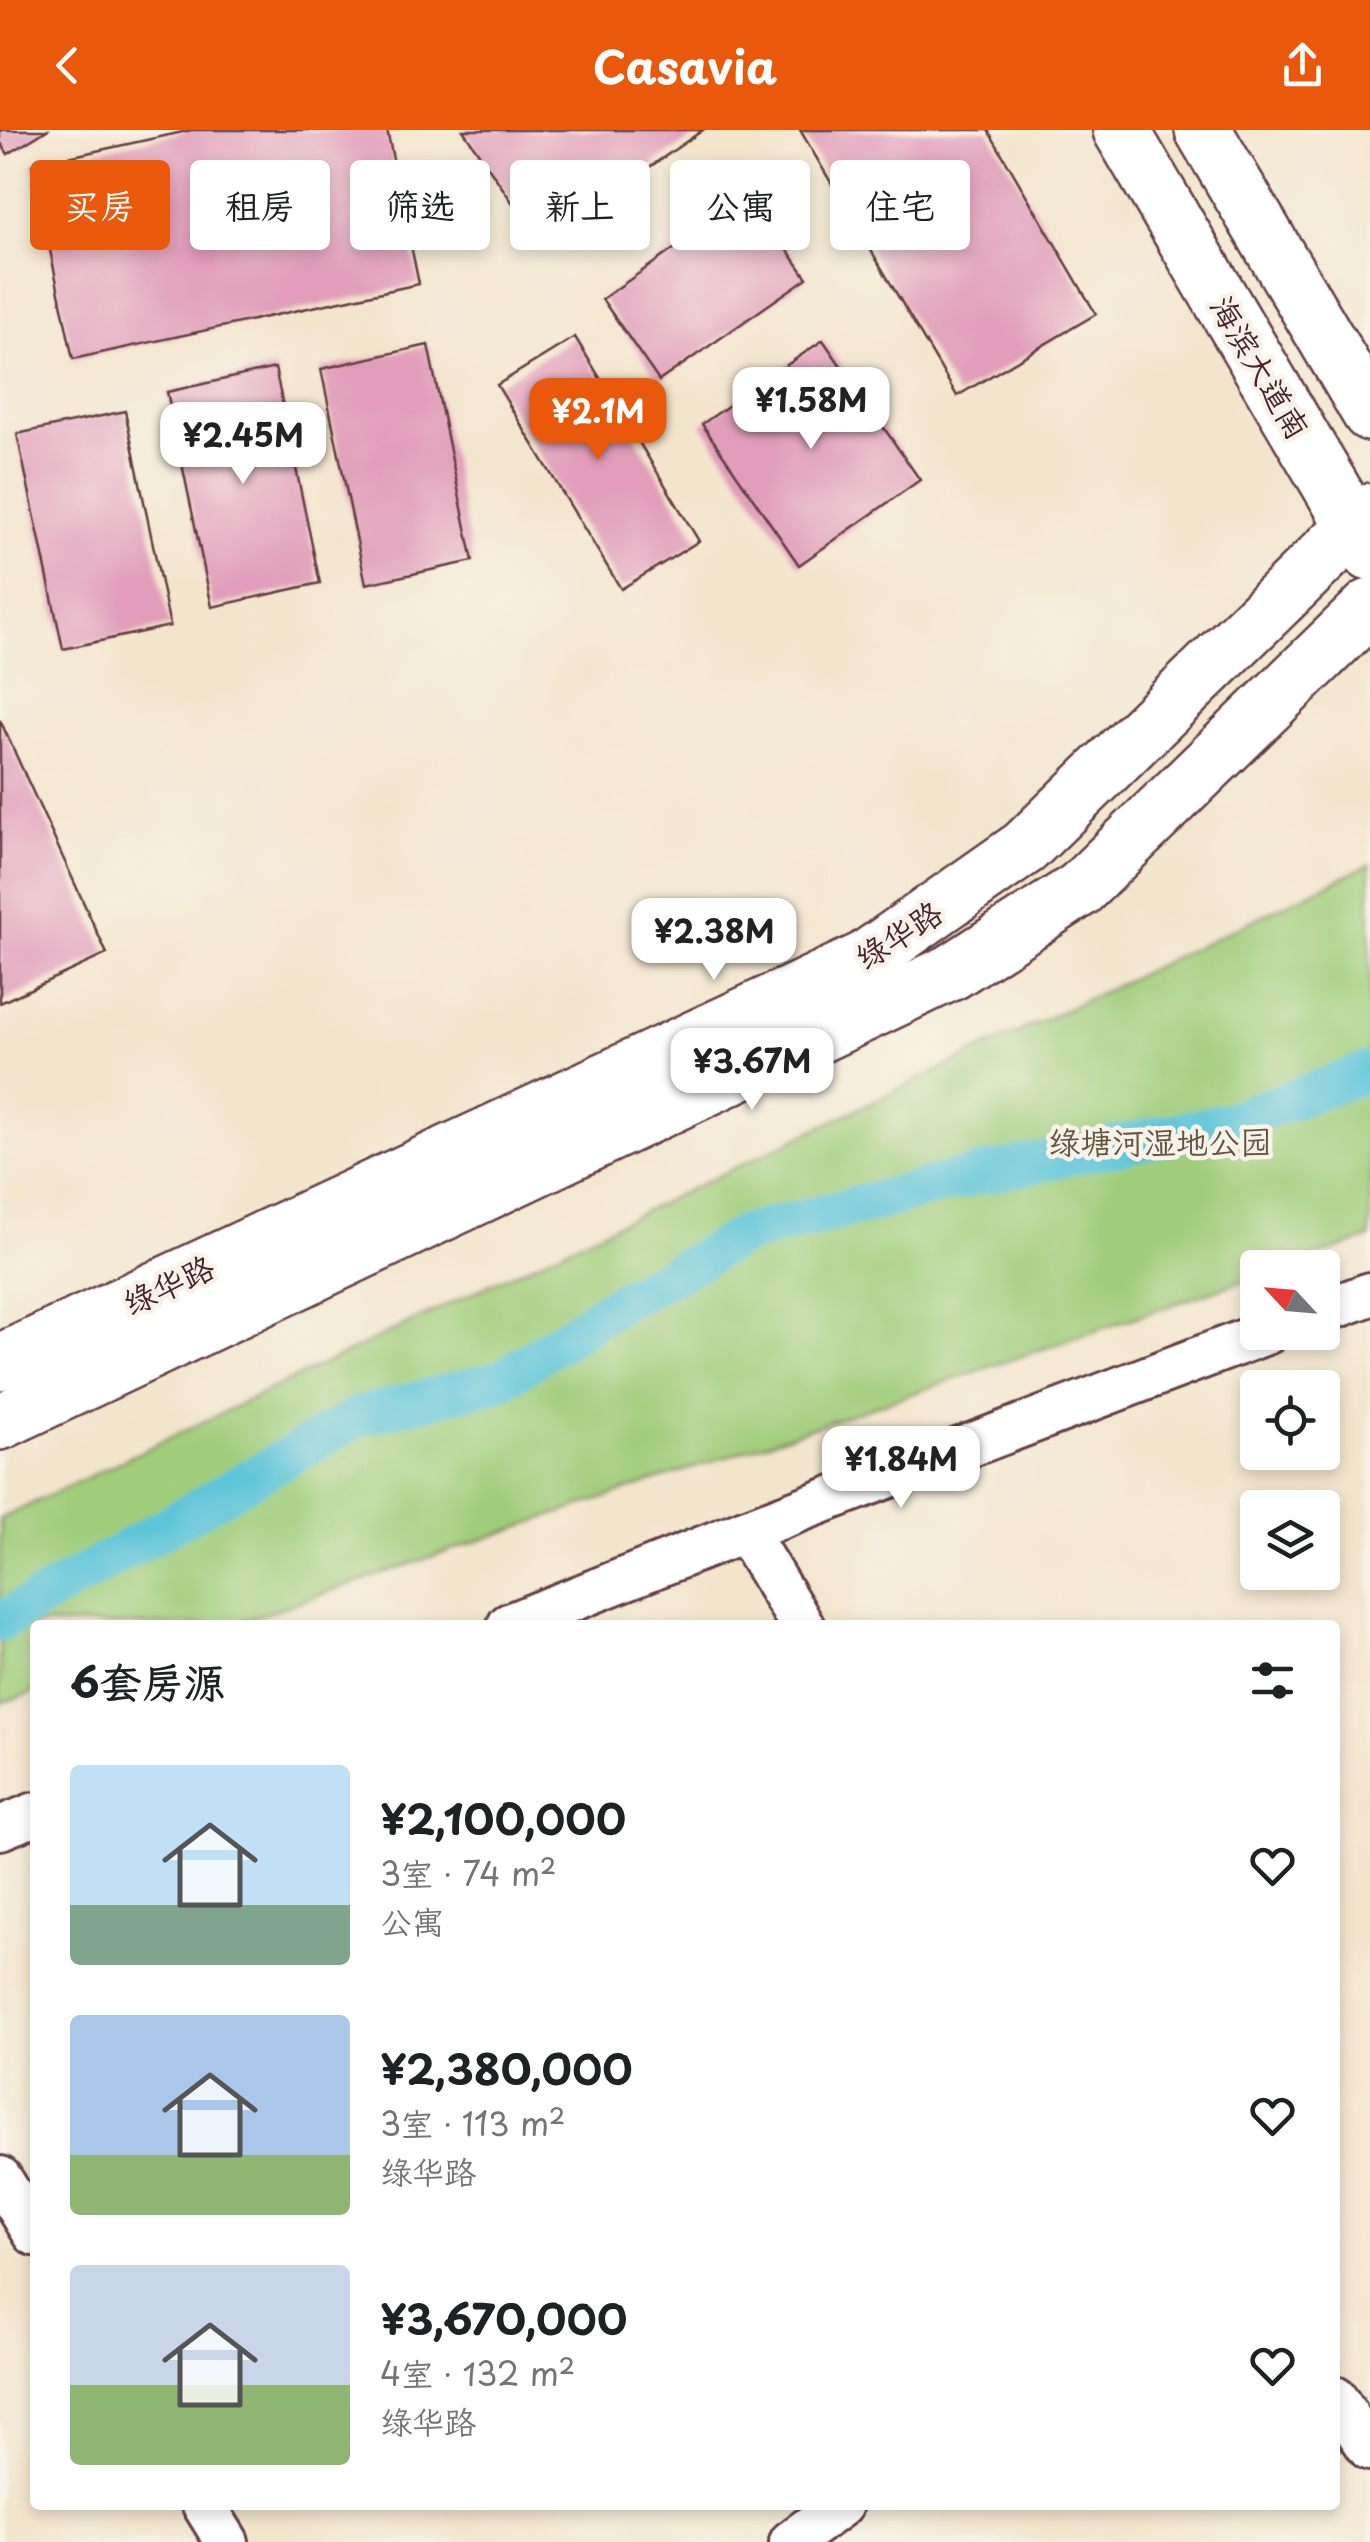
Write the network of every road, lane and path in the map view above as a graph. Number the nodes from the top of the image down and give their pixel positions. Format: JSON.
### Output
{"nodes":[{"id":1,"x":1121,"y":130,"type":"edge"},
{"id":2,"x":1203,"y":130,"type":"edge"},
{"id":3,"x":1370,"y":413,"type":"edge"},
{"id":4,"x":1365,"y":530,"type":"edge"},
{"id":5,"x":1370,"y":607,"type":"edge"},
{"id":6,"x":1370,"y":1294,"type":"edge"},
{"id":7,"x":1340,"y":1305,"type":"edge"},
{"id":8,"x":1240,"y":1343,"type":"edge"},
{"id":9,"x":0,"y":1362,"type":"edge"},
{"id":10,"x":0,"y":1422,"type":"edge"},
{"id":11,"x":745,"y":1531,"type":"junction"},
{"id":12,"x":522,"y":1620,"type":"edge"},
{"id":13,"x":799,"y":1620,"type":"edge"},
{"id":14,"x":30,"y":1816,"type":"edge"},
{"id":15,"x":0,"y":1828,"type":"edge"},
{"id":16,"x":0,"y":2178,"type":"edge"},
{"id":17,"x":30,"y":2226,"type":"edge"},
{"id":18,"x":1340,"y":2405,"type":"edge"},
{"id":19,"x":1370,"y":2449,"type":"edge"},
{"id":20,"x":207,"y":2510,"type":"edge"},
{"id":21,"x":835,"y":2510,"type":"edge"},
{"id":22,"x":227,"y":2542,"type":"edge"},
{"id":23,"x":790,"y":2542,"type":"edge"}],
"edges":[{"from":1,"to":4,"type":"main road","name":"海滨大道南"},
{"from":2,"to":3,"type":"main road"},
{"from":4,"to":9,"type":"main road","name":"绿华路"},
{"from":5,"to":10,"type":"main road","name":"绿华路"},
{"from":6,"to":7,"type":"street"},
{"from":8,"to":11,"type":"street"},
{"from":11,"to":12,"type":"street"},
{"from":11,"to":13,"type":"street"},
{"from":14,"to":15,"type":"street"},
{"from":16,"to":17,"type":"street"},
{"from":18,"to":19,"type":"street"},
{"from":20,"to":22,"type":"street"},
{"from":21,"to":23,"type":"street"}]}
